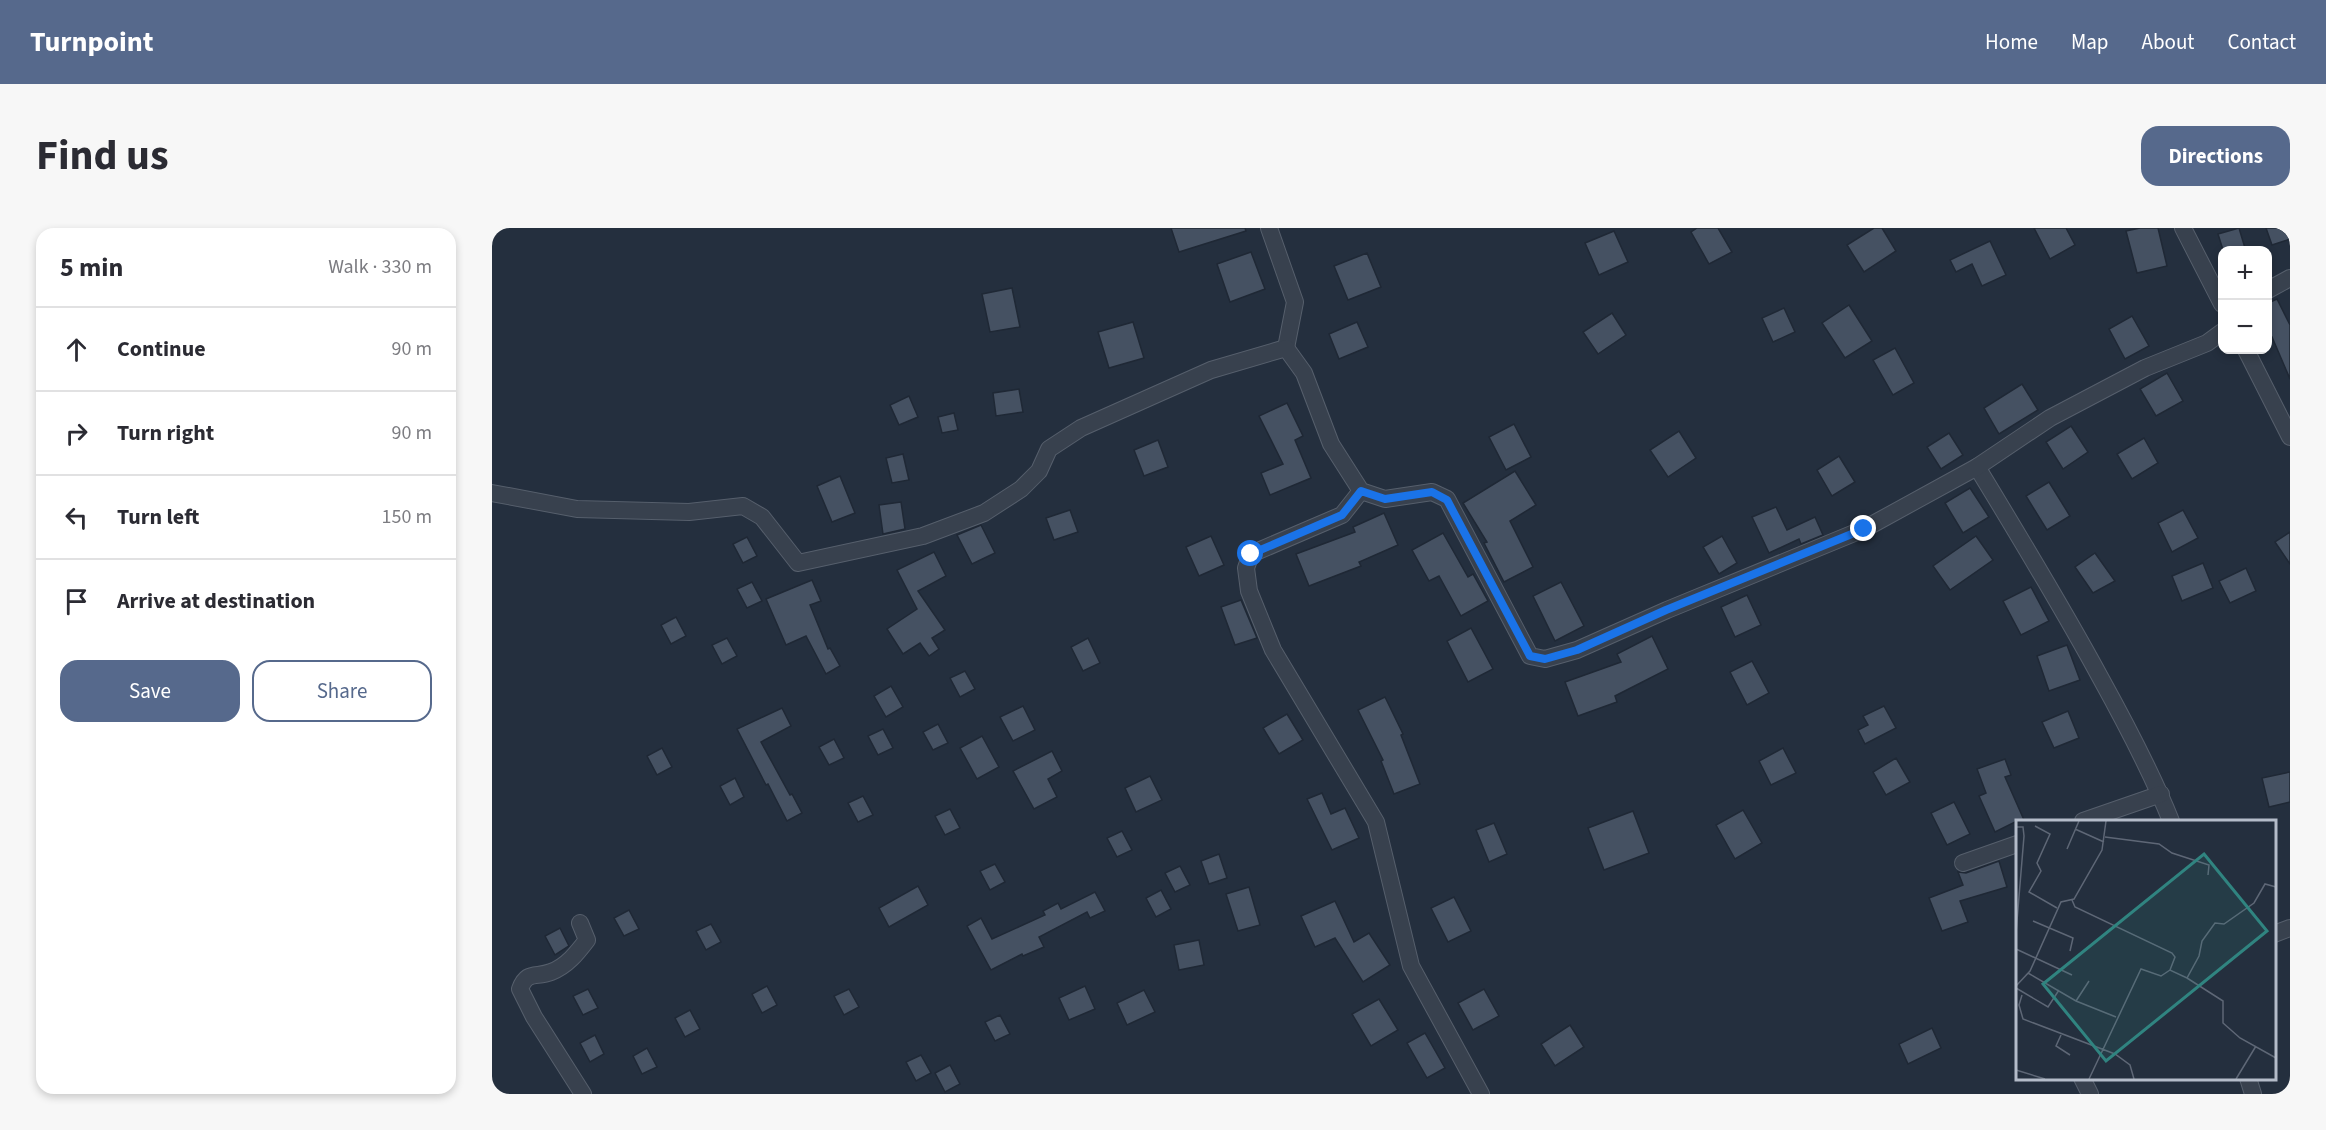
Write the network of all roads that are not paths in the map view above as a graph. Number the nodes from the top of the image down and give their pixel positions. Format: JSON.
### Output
{"nodes":[{"id":1,"x":1269,"y":228,"type":"edge"},
{"id":2,"x":2183,"y":228,"type":"edge"},
{"id":3,"x":2290,"y":278,"type":"edge"},
{"id":4,"x":2272,"y":288,"type":"edge"},
{"id":5,"x":2221,"y":300,"type":"edge"},
{"id":6,"x":2218,"y":335,"type":"edge"},
{"id":7,"x":1286,"y":348,"type":"junction"},
{"id":8,"x":2248,"y":354,"type":"edge"},
{"id":9,"x":2290,"y":437,"type":"edge"},
{"id":10,"x":1977,"y":467,"type":"junction"},
{"id":11,"x":1361,"y":491,"type":"junction"},
{"id":12,"x":492,"y":493,"type":"edge"},
{"id":13,"x":2160,"y":794,"type":"junction"},
{"id":14,"x":2086,"y":820,"type":"edge"},
{"id":15,"x":2171,"y":820,"type":"edge"},
{"id":16,"x":2016,"y":844,"type":"edge"},
{"id":17,"x":1963,"y":863,"type":"dead end"},
{"id":18,"x":580,"y":923,"type":"dead end"},
{"id":19,"x":2290,"y":928,"type":"edge"},
{"id":20,"x":2275,"y":934,"type":"edge"},
{"id":21,"x":2083,"y":1079,"type":"edge"},
{"id":22,"x":2249,"y":1079,"type":"edge"},
{"id":23,"x":583,"y":1094,"type":"edge"},
{"id":24,"x":1481,"y":1094,"type":"edge"},
{"id":25,"x":2090,"y":1094,"type":"edge"},
{"id":26,"x":2253,"y":1094,"type":"edge"}],
"edges":[{"from":1,"to":7,"type":"street"},
{"from":2,"to":5,"type":"street"},
{"from":3,"to":4,"type":"street"},
{"from":6,"to":10,"type":"street"},
{"from":7,"to":11,"type":"street"},
{"from":7,"to":12,"type":"street"},
{"from":8,"to":9,"type":"street"},
{"from":10,"to":11,"type":"street"},
{"from":10,"to":13,"type":"street"},
{"from":11,"to":24,"type":"street"},
{"from":13,"to":14,"type":"street"},
{"from":13,"to":15,"type":"street"},
{"from":16,"to":17,"type":"street"},
{"from":18,"to":23,"type":"street"},
{"from":19,"to":20,"type":"street"},
{"from":21,"to":25,"type":"street"},
{"from":22,"to":26,"type":"street"}]}
